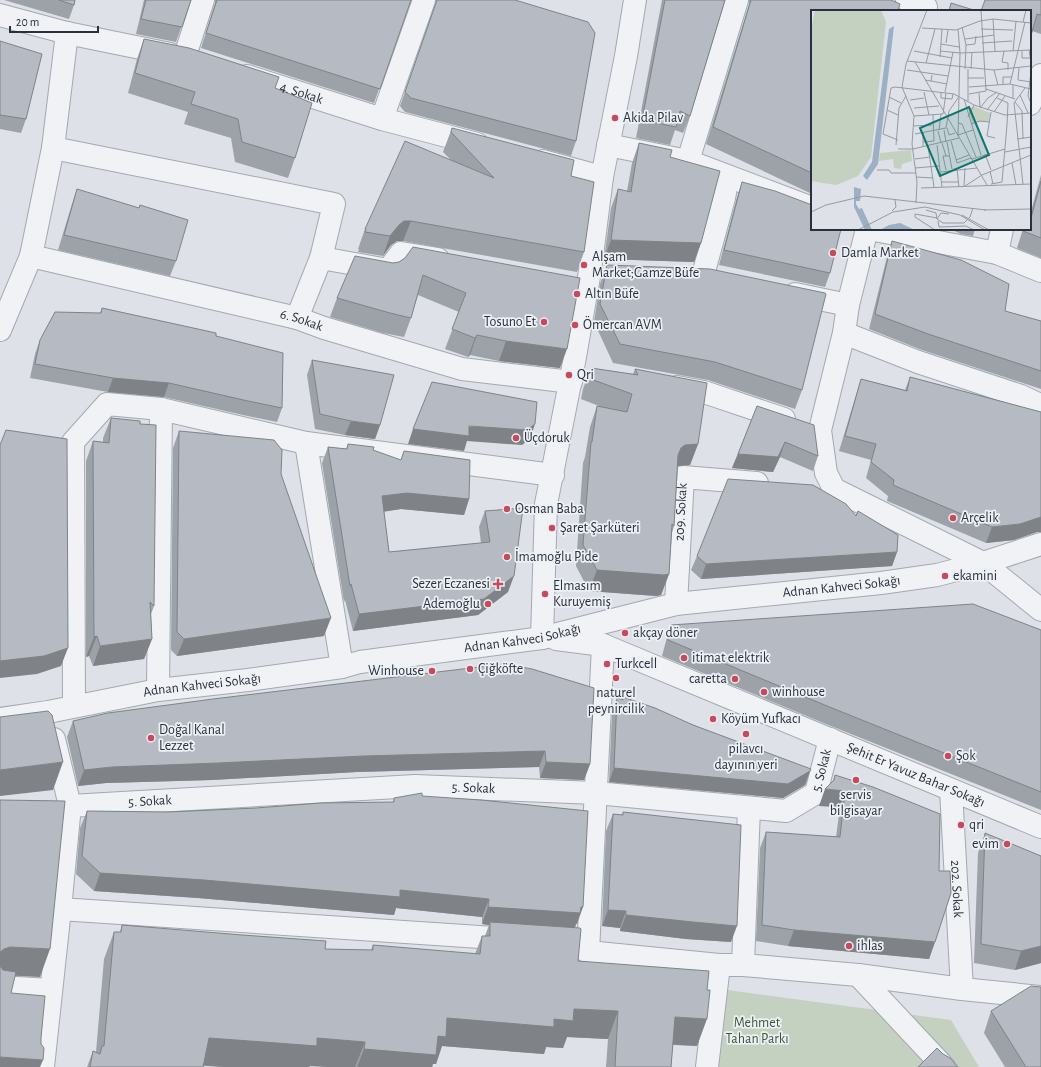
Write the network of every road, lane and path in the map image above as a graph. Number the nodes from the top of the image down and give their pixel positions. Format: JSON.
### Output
{"nodes":[{"id":1,"x":203,"y":0,"type":"edge"},
{"id":2,"x":424,"y":0,"type":"edge"},
{"id":3,"x":635,"y":0,"type":"edge"},
{"id":4,"x":737,"y":0,"type":"edge"},
{"id":5,"x":0,"y":15,"type":"edge"},
{"id":6,"x":67,"y":33,"type":"junction"},
{"id":7,"x":230,"y":71,"type":"edge"},
{"id":8,"x":1041,"y":76,"type":"edge"},
{"id":9,"x":1031,"y":101,"type":"edge"},
{"id":10,"x":382,"y":119,"type":"junction"},
{"id":11,"x":608,"y":145,"type":"junction"},
{"id":12,"x":53,"y":148,"type":"junction"},
{"id":13,"x":495,"y":149,"type":"edge"},
{"id":14,"x":526,"y":157,"type":"edge"},
{"id":15,"x":688,"y":161,"type":"junction"},
{"id":16,"x":602,"y":177,"type":"junction"},
{"id":17,"x":728,"y":177,"type":"junction"},
{"id":18,"x":811,"y":208,"type":"edge"},
{"id":19,"x":868,"y":230,"type":"edge"},
{"id":20,"x":873,"y":230,"type":"edge"},
{"id":21,"x":1002,"y":230,"type":"edge"},
{"id":22,"x":998,"y":253,"type":"junction"},
{"id":23,"x":31,"y":256,"type":"junction"},
{"id":24,"x":321,"y":258,"type":"junction"},
{"id":25,"x":455,"y":263,"type":"edge"},
{"id":26,"x":1041,"y":271,"type":"edge"},
{"id":27,"x":612,"y":272,"type":"edge"},
{"id":28,"x":680,"y":274,"type":"edge"},
{"id":29,"x":583,"y":281,"type":"junction"},
{"id":30,"x":773,"y":289,"type":"edge"},
{"id":31,"x":848,"y":305,"type":"junction"},
{"id":32,"x":297,"y":318,"type":"junction"},
{"id":33,"x":0,"y":330,"type":"edge"},
{"id":34,"x":844,"y":333,"type":"junction"},
{"id":35,"x":579,"y":374,"type":"junction"},
{"id":36,"x":660,"y":384,"type":"edge"},
{"id":37,"x":1041,"y":408,"type":"edge"},
{"id":38,"x":161,"y":409,"type":"junction"},
{"id":39,"x":820,"y":430,"type":"junction"},
{"id":40,"x":306,"y":443,"type":"junction"},
{"id":41,"x":553,"y":475,"type":"junction"},
{"id":42,"x":778,"y":484,"type":"edge"},
{"id":43,"x":810,"y":487,"type":"edge"},
{"id":44,"x":834,"y":489,"type":"junction"},
{"id":45,"x":1041,"y":544,"type":"edge"},
{"id":46,"x":983,"y":563,"type":"junction"},
{"id":47,"x":676,"y":604,"type":"junction"},
{"id":48,"x":1041,"y":610,"type":"edge"},
{"id":49,"x":542,"y":638,"type":"junction"},
{"id":50,"x":603,"y":645,"type":"junction"},
{"id":51,"x":342,"y":667,"type":"junction"},
{"id":52,"x":158,"y":690,"type":"junction"},
{"id":53,"x":74,"y":706,"type":"junction"},
{"id":54,"x":48,"y":712,"type":"junction"},
{"id":55,"x":0,"y":719,"type":"edge"},
{"id":56,"x":830,"y":739,"type":"junction"},
{"id":57,"x":951,"y":790,"type":"junction"},
{"id":58,"x":596,"y":793,"type":"junction"},
{"id":59,"x":70,"y":806,"type":"junction"},
{"id":60,"x":749,"y":808,"type":"junction"},
{"id":61,"x":1041,"y":827,"type":"edge"},
{"id":62,"x":60,"y":909,"type":"junction"},
{"id":63,"x":588,"y":952,"type":"junction"},
{"id":64,"x":719,"y":965,"type":"junction"},
{"id":65,"x":743,"y":965,"type":"junction"},
{"id":66,"x":858,"y":975,"type":"junction"},
{"id":67,"x":0,"y":987,"type":"edge"},
{"id":68,"x":962,"y":989,"type":"junction"},
{"id":69,"x":51,"y":990,"type":"junction"},
{"id":70,"x":1041,"y":997,"type":"edge"},
{"id":71,"x":42,"y":1067,"type":"edge"},
{"id":72,"x":707,"y":1067,"type":"edge"},
{"id":73,"x":944,"y":1067,"type":"edge"}],
"edges":[{"from":1,"to":6,"type":"street"},
{"from":2,"to":10,"type":"street"},
{"from":3,"to":11,"type":"street"},
{"from":4,"to":15,"type":"street"},
{"from":5,"to":6,"type":"street"},
{"from":6,"to":12,"type":"street"},
{"from":7,"to":10,"type":"street","name":"4. Sokak"},
{"from":8,"to":9,"type":"street"},
{"from":10,"to":13,"type":"street","name":"4. Sokak"},
{"from":11,"to":15,"type":"street"},
{"from":11,"to":16,"type":"street"},
{"from":12,"to":23,"type":"street"},
{"from":12,"to":24,"type":"street"},
{"from":14,"to":16,"type":"street"},
{"from":15,"to":17,"type":"street"},
{"from":16,"to":29,"type":"street"},
{"from":17,"to":18,"type":"street"},
{"from":17,"to":28,"type":"street"},
{"from":19,"to":31,"type":"street"},
{"from":20,"to":22,"type":"street"},
{"from":21,"to":22,"type":"street"},
{"from":22,"to":26,"type":"street"},
{"from":23,"to":32,"type":"street","name":"6. Sokak"},
{"from":23,"to":33,"type":"street"},
{"from":24,"to":25,"type":"street"},
{"from":24,"to":32,"type":"street"},
{"from":27,"to":29,"type":"street"},
{"from":29,"to":35,"type":"street"},
{"from":30,"to":31,"type":"street"},
{"from":31,"to":34,"type":"street"},
{"from":32,"to":35,"type":"street","name":"6. Sokak"},
{"from":34,"to":37,"type":"street"},
{"from":34,"to":39,"type":"street"},
{"from":35,"to":41,"type":"street"},
{"from":36,"to":39,"type":"street"},
{"from":38,"to":40,"type":"street"},
{"from":38,"to":52,"type":"street"},
{"from":38,"to":53,"type":"street"},
{"from":39,"to":44,"type":"street"},
{"from":40,"to":41,"type":"street"},
{"from":40,"to":51,"type":"street"},
{"from":41,"to":49,"type":"street"},
{"from":42,"to":47,"type":"street","name":"209. Sokak"},
{"from":43,"to":44,"type":"street"},
{"from":44,"to":46,"type":"street"},
{"from":45,"to":46,"type":"street","name":"Adnan Kahveci Sokağı"},
{"from":46,"to":47,"type":"street","name":"Adnan Kahveci Sokağı"},
{"from":46,"to":48,"type":"street"},
{"from":47,"to":49,"type":"street","name":"Adnan Kahveci Sokağı"},
{"from":49,"to":50,"type":"street","name":"Şehit Er Yavuz Bahar Sokağı"},
{"from":49,"to":51,"type":"street","name":"Adnan Kahveci Sokağı"},
{"from":50,"to":56,"type":"street","name":"Şehit Er Yavuz Bahar Sokağı"},
{"from":50,"to":58,"type":"street"},
{"from":51,"to":52,"type":"street","name":"Adnan Kahveci Sokağı"},
{"from":52,"to":53,"type":"street","name":"Adnan Kahveci Sokağı"},
{"from":53,"to":54,"type":"street","name":"Adnan Kahveci Sokağı"},
{"from":54,"to":55,"type":"street","name":"Adnan Kahveci Sokağı"},
{"from":54,"to":59,"type":"street"},
{"from":56,"to":57,"type":"street","name":"Şehit Er Yavuz Bahar Sokağı"},
{"from":56,"to":60,"type":"street","name":"5. Sokak"},
{"from":57,"to":61,"type":"street","name":"Şehit Er Yavuz Bahar Sokağı"},
{"from":57,"to":68,"type":"street","name":"202. Sokak"},
{"from":58,"to":59,"type":"street","name":"5. Sokak"},
{"from":58,"to":60,"type":"street","name":"5. Sokak"},
{"from":58,"to":63,"type":"street"},
{"from":59,"to":62,"type":"street"},
{"from":60,"to":65,"type":"street"},
{"from":62,"to":63,"type":"street"},
{"from":62,"to":69,"type":"street"},
{"from":63,"to":64,"type":"street"},
{"from":64,"to":65,"type":"street"},
{"from":64,"to":72,"type":"street"},
{"from":65,"to":66,"type":"street"},
{"from":66,"to":68,"type":"street"},
{"from":66,"to":73,"type":"street"},
{"from":67,"to":69,"type":"street"},
{"from":68,"to":70,"type":"street"},
{"from":69,"to":71,"type":"street"}]}
